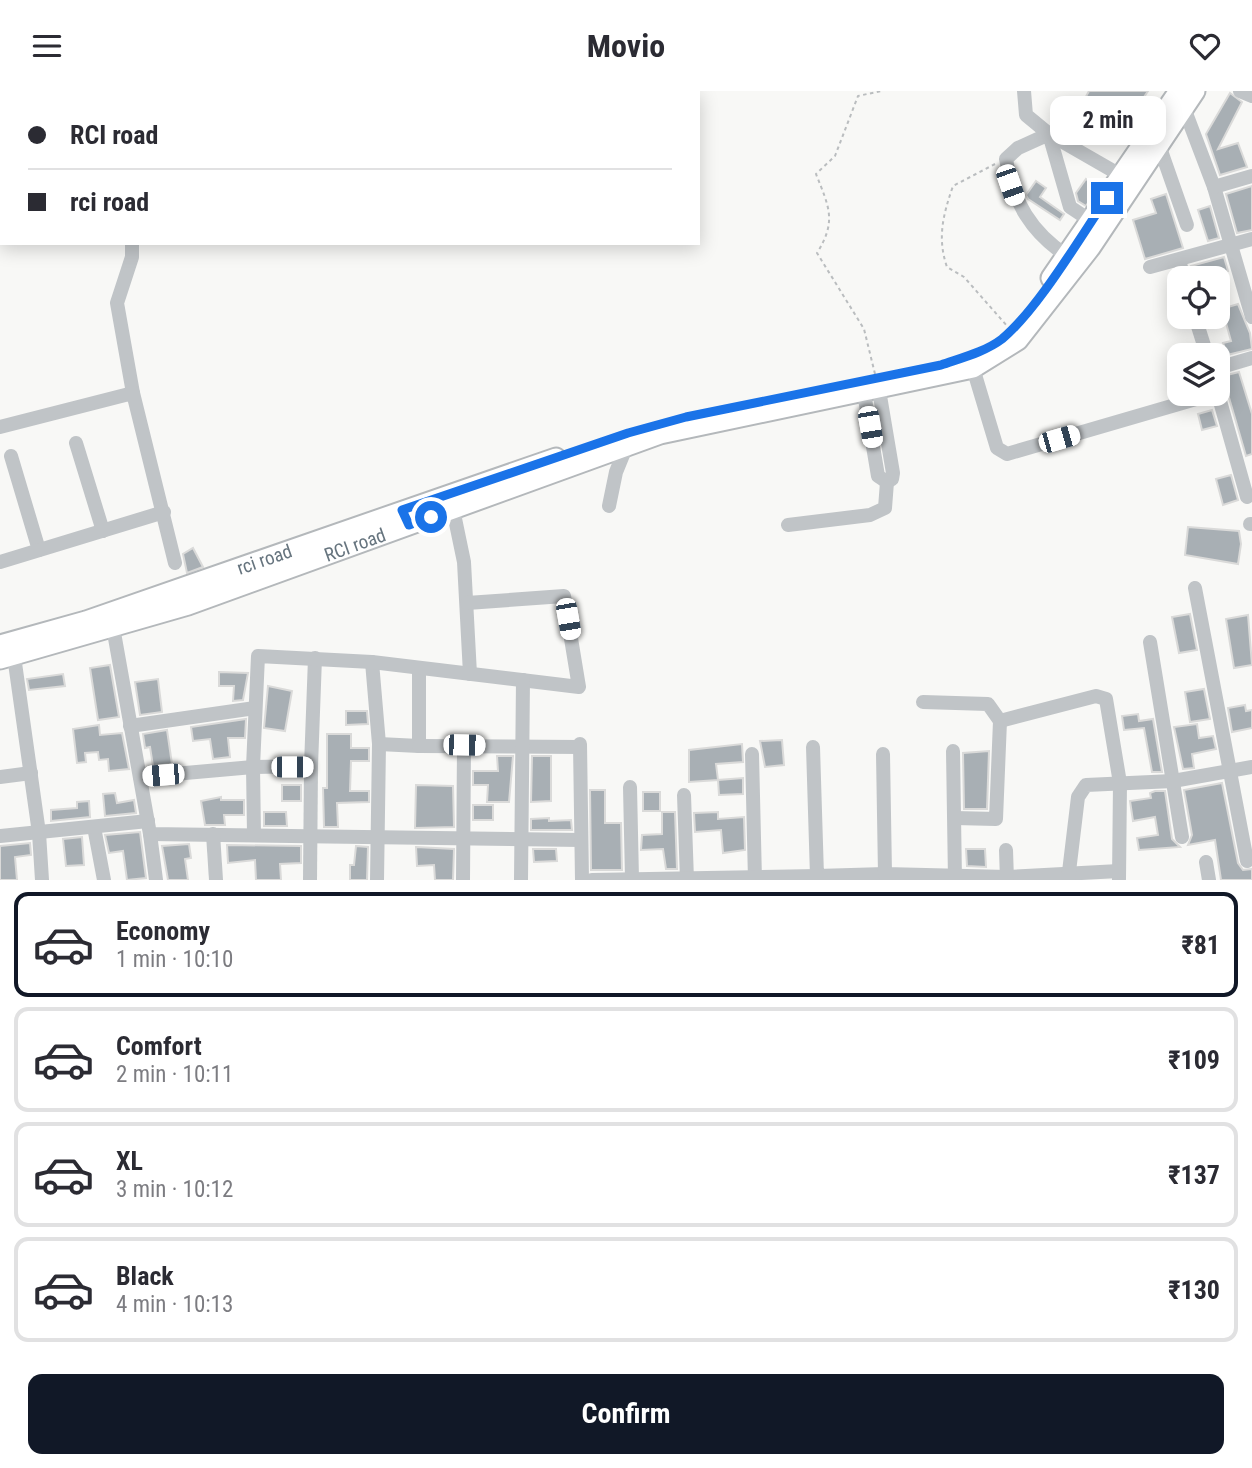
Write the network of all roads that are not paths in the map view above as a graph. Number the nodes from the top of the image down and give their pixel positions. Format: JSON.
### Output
{"nodes":[{"id":1,"x":1024,"y":91,"type":"edge"},
{"id":2,"x":1195,"y":91,"type":"edge"},
{"id":3,"x":1240,"y":91,"type":"edge"},
{"id":4,"x":1252,"y":96,"type":"edge"},
{"id":5,"x":1181,"y":99,"type":"edge"},
{"id":6,"x":1049,"y":134,"type":"junction"},
{"id":7,"x":1159,"y":145,"type":"junction"},
{"id":8,"x":1122,"y":176,"type":"junction"},
{"id":9,"x":1252,"y":176,"type":"edge"},
{"id":10,"x":1214,"y":187,"type":"junction"},
{"id":11,"x":1091,"y":221,"type":"junction"},
{"id":12,"x":1187,"y":225,"type":"dead end"},
{"id":13,"x":1252,"y":239,"type":"edge"},
{"id":14,"x":132,"y":245,"type":"edge"},
{"id":15,"x":1232,"y":246,"type":"junction"},
{"id":16,"x":1067,"y":256,"type":"junction"},
{"id":17,"x":1179,"y":260,"type":"junction"},
{"id":18,"x":1181,"y":266,"type":"edge"},
{"id":19,"x":1150,"y":267,"type":"dead end"},
{"id":20,"x":1252,"y":317,"type":"edge"},
{"id":21,"x":1252,"y":358,"type":"edge"},
{"id":22,"x":1230,"y":364,"type":"edge"},
{"id":23,"x":973,"y":367,"type":"junction"},
{"id":24,"x":873,"y":387,"type":"junction"},
{"id":25,"x":133,"y":393,"type":"junction"},
{"id":26,"x":772,"y":406,"type":"junction"},
{"id":27,"x":1173,"y":406,"type":"edge"},
{"id":28,"x":1219,"y":406,"type":"edge"},
{"id":29,"x":0,"y":427,"type":"edge"},
{"id":30,"x":76,"y":443,"type":"dead end"},
{"id":31,"x":627,"y":445,"type":"junction"},
{"id":32,"x":12,"y":456,"type":"dead end"},
{"id":33,"x":1247,"y":498,"type":"dead end"},
{"id":34,"x":609,"y":506,"type":"dead end"},
{"id":35,"x":453,"y":509,"type":"junction"},
{"id":36,"x":164,"y":512,"type":"junction"},
{"id":37,"x":406,"y":518,"type":"junction"},
{"id":38,"x":788,"y":525,"type":"dead end"},
{"id":39,"x":103,"y":531,"type":"junction"},
{"id":40,"x":39,"y":550,"type":"junction"},
{"id":41,"x":0,"y":562,"type":"edge"},
{"id":42,"x":175,"y":563,"type":"dead end"},
{"id":43,"x":1195,"y":589,"type":"dead end"},
{"id":44,"x":467,"y":603,"type":"junction"},
{"id":45,"x":113,"y":627,"type":"junction"},
{"id":46,"x":1150,"y":642,"type":"dead end"},
{"id":47,"x":5,"y":654,"type":"edge"},
{"id":48,"x":315,"y":658,"type":"junction"},
{"id":49,"x":372,"y":662,"type":"junction"},
{"id":50,"x":419,"y":669,"type":"junction"},
{"id":51,"x":470,"y":674,"type":"junction"},
{"id":52,"x":523,"y":680,"type":"junction"},
{"id":53,"x":922,"y":702,"type":"dead end"},
{"id":54,"x":256,"y":708,"type":"junction"},
{"id":55,"x":1000,"y":721,"type":"junction"},
{"id":56,"x":130,"y":726,"type":"junction"},
{"id":57,"x":379,"y":744,"type":"junction"},
{"id":58,"x":419,"y":745,"type":"junction"},
{"id":59,"x":464,"y":745,"type":"junction"},
{"id":60,"x":522,"y":747,"type":"junction"},
{"id":61,"x":813,"y":747,"type":"dead end"},
{"id":62,"x":953,"y":751,"type":"dead end"},
{"id":63,"x":752,"y":754,"type":"dead end"},
{"id":64,"x":883,"y":754,"type":"dead end"},
{"id":65,"x":253,"y":767,"type":"junction"},
{"id":66,"x":311,"y":767,"type":"junction"},
{"id":67,"x":1252,"y":767,"type":"edge"},
{"id":68,"x":1229,"y":771,"type":"junction"},
{"id":69,"x":31,"y":773,"type":"junction"},
{"id":70,"x":0,"y":777,"type":"edge"},
{"id":71,"x":140,"y":777,"type":"junction"},
{"id":72,"x":1173,"y":781,"type":"junction"},
{"id":73,"x":1120,"y":783,"type":"junction"},
{"id":74,"x":630,"y":787,"type":"dead end"},
{"id":75,"x":684,"y":795,"type":"dead end"},
{"id":76,"x":955,"y":818,"type":"junction"},
{"id":77,"x":94,"y":827,"type":"junction"},
{"id":78,"x":149,"y":827,"type":"junction"},
{"id":79,"x":39,"y":833,"type":"junction"},
{"id":80,"x":213,"y":834,"type":"junction"},
{"id":81,"x":254,"y":835,"type":"junction"},
{"id":82,"x":0,"y":836,"type":"edge"},
{"id":83,"x":310,"y":836,"type":"junction"},
{"id":84,"x":376,"y":837,"type":"junction"},
{"id":85,"x":1182,"y":837,"type":"dead end"},
{"id":86,"x":463,"y":840,"type":"junction"},
{"id":87,"x":521,"y":840,"type":"junction"},
{"id":88,"x":581,"y":840,"type":"junction"},
{"id":89,"x":1006,"y":850,"type":"dead end"},
{"id":90,"x":1247,"y":861,"type":"dead end"},
{"id":91,"x":1206,"y":862,"type":"dead end"},
{"id":92,"x":1119,"y":876,"type":"edge"},
{"id":93,"x":885,"y":877,"type":"edge"},
{"id":94,"x":1068,"y":877,"type":"edge"},
{"id":95,"x":687,"y":878,"type":"edge"},
{"id":96,"x":755,"y":878,"type":"edge"},
{"id":97,"x":817,"y":878,"type":"edge"},
{"id":98,"x":955,"y":878,"type":"edge"},
{"id":99,"x":632,"y":879,"type":"edge"},
{"id":100,"x":1007,"y":879,"type":"edge"},
{"id":101,"x":42,"y":880,"type":"edge"},
{"id":102,"x":104,"y":880,"type":"edge"},
{"id":103,"x":156,"y":880,"type":"edge"},
{"id":104,"x":216,"y":880,"type":"edge"},
{"id":105,"x":310,"y":880,"type":"edge"},
{"id":106,"x":377,"y":880,"type":"edge"},
{"id":107,"x":463,"y":880,"type":"edge"},
{"id":108,"x":521,"y":880,"type":"edge"},
{"id":109,"x":582,"y":880,"type":"edge"},
{"id":110,"x":592,"y":880,"type":"edge"},
{"id":111,"x":1209,"y":880,"type":"edge"}],
"edges":[{"from":1,"to":6,"type":"street"},
{"from":2,"to":5,"type":"main road","name":"RCI road"},
{"from":3,"to":4,"type":"street"},
{"from":5,"to":7,"type":"main road","name":"RCI road"},
{"from":5,"to":8,"type":"main road"},
{"from":5,"to":10,"type":"street"},
{"from":6,"to":8,"type":"street"},
{"from":6,"to":11,"type":"street"},
{"from":6,"to":16,"type":"street"},
{"from":7,"to":12,"type":"street"},
{"from":7,"to":23,"type":"main road","name":"RCI road"},
{"from":8,"to":11,"type":"main road"},
{"from":9,"to":10,"type":"street"},
{"from":10,"to":15,"type":"street"},
{"from":11,"to":16,"type":"main road"},
{"from":13,"to":15,"type":"street"},
{"from":14,"to":25,"type":"street"},
{"from":15,"to":17,"type":"street"},
{"from":15,"to":20,"type":"street"},
{"from":16,"to":24,"type":"main road"},
{"from":17,"to":18,"type":"street"},
{"from":17,"to":19,"type":"street"},
{"from":21,"to":22,"type":"street"},
{"from":23,"to":24,"type":"main road","name":"RCI road"},
{"from":23,"to":27,"type":"street"},
{"from":24,"to":26,"type":"main road","name":"RCI road"},
{"from":24,"to":38,"type":"street"},
{"from":25,"to":29,"type":"street"},
{"from":25,"to":36,"type":"street"},
{"from":26,"to":31,"type":"main road","name":"RCI road"},
{"from":26,"to":37,"type":"main road","name":"rci road"},
{"from":28,"to":33,"type":"street"},
{"from":30,"to":39,"type":"street"},
{"from":31,"to":34,"type":"street"},
{"from":31,"to":35,"type":"main road","name":"RCI road"},
{"from":32,"to":40,"type":"street"},
{"from":35,"to":37,"type":"main road","name":"RCI road"},
{"from":35,"to":44,"type":"street"},
{"from":36,"to":39,"type":"street"},
{"from":36,"to":42,"type":"street"},
{"from":37,"to":45,"type":"main road","name":"RCI road"},
{"from":37,"to":47,"type":"main road","name":"rci road"},
{"from":39,"to":40,"type":"street"},
{"from":40,"to":41,"type":"street"},
{"from":43,"to":68,"type":"street"},
{"from":44,"to":51,"type":"street"},
{"from":44,"to":52,"type":"street"},
{"from":45,"to":47,"type":"main road","name":"RCI road"},
{"from":45,"to":56,"type":"street"},
{"from":46,"to":72,"type":"street"},
{"from":47,"to":69,"type":"street"},
{"from":48,"to":49,"type":"street"},
{"from":48,"to":54,"type":"street"},
{"from":48,"to":66,"type":"street"},
{"from":49,"to":50,"type":"street"},
{"from":49,"to":57,"type":"street"},
{"from":50,"to":51,"type":"street"},
{"from":50,"to":58,"type":"street"},
{"from":51,"to":52,"type":"street"},
{"from":52,"to":60,"type":"street"},
{"from":53,"to":55,"type":"street"},
{"from":54,"to":56,"type":"street"},
{"from":54,"to":65,"type":"street"},
{"from":55,"to":73,"type":"street"},
{"from":55,"to":76,"type":"street"},
{"from":56,"to":71,"type":"street"},
{"from":57,"to":58,"type":"street"},
{"from":57,"to":84,"type":"street"},
{"from":58,"to":59,"type":"street"},
{"from":59,"to":60,"type":"street"},
{"from":59,"to":86,"type":"street"},
{"from":60,"to":87,"type":"street"},
{"from":60,"to":88,"type":"street"},
{"from":61,"to":97,"type":"street"},
{"from":62,"to":76,"type":"street"},
{"from":63,"to":96,"type":"street"},
{"from":64,"to":93,"type":"street"},
{"from":65,"to":66,"type":"street"},
{"from":65,"to":71,"type":"street"},
{"from":65,"to":81,"type":"street"},
{"from":66,"to":83,"type":"street"},
{"from":67,"to":68,"type":"street"},
{"from":68,"to":72,"type":"street"},
{"from":68,"to":90,"type":"street"},
{"from":69,"to":70,"type":"street"},
{"from":69,"to":79,"type":"street"},
{"from":71,"to":78,"type":"street"},
{"from":72,"to":73,"type":"street"},
{"from":72,"to":85,"type":"street"},
{"from":73,"to":92,"type":"street"},
{"from":73,"to":94,"type":"street"},
{"from":74,"to":99,"type":"street"},
{"from":75,"to":95,"type":"street"},
{"from":76,"to":98,"type":"street"},
{"from":77,"to":78,"type":"street"},
{"from":77,"to":79,"type":"street"},
{"from":77,"to":102,"type":"street"},
{"from":78,"to":80,"type":"street"},
{"from":78,"to":103,"type":"street"},
{"from":79,"to":82,"type":"street"},
{"from":79,"to":101,"type":"street"},
{"from":80,"to":81,"type":"street"},
{"from":80,"to":104,"type":"street"},
{"from":81,"to":83,"type":"street"},
{"from":83,"to":84,"type":"street"},
{"from":83,"to":105,"type":"street"},
{"from":84,"to":86,"type":"street"},
{"from":84,"to":106,"type":"street"},
{"from":86,"to":87,"type":"street"},
{"from":86,"to":107,"type":"street"},
{"from":87,"to":88,"type":"street"},
{"from":87,"to":108,"type":"street"},
{"from":88,"to":109,"type":"street"},
{"from":89,"to":100,"type":"street"},
{"from":91,"to":111,"type":"street"},
{"from":92,"to":94,"type":"street"},
{"from":93,"to":97,"type":"street"},
{"from":93,"to":98,"type":"street"},
{"from":94,"to":100,"type":"street"},
{"from":95,"to":96,"type":"street"},
{"from":95,"to":99,"type":"street"},
{"from":96,"to":97,"type":"street"},
{"from":98,"to":100,"type":"street"},
{"from":99,"to":110,"type":"street"}]}
